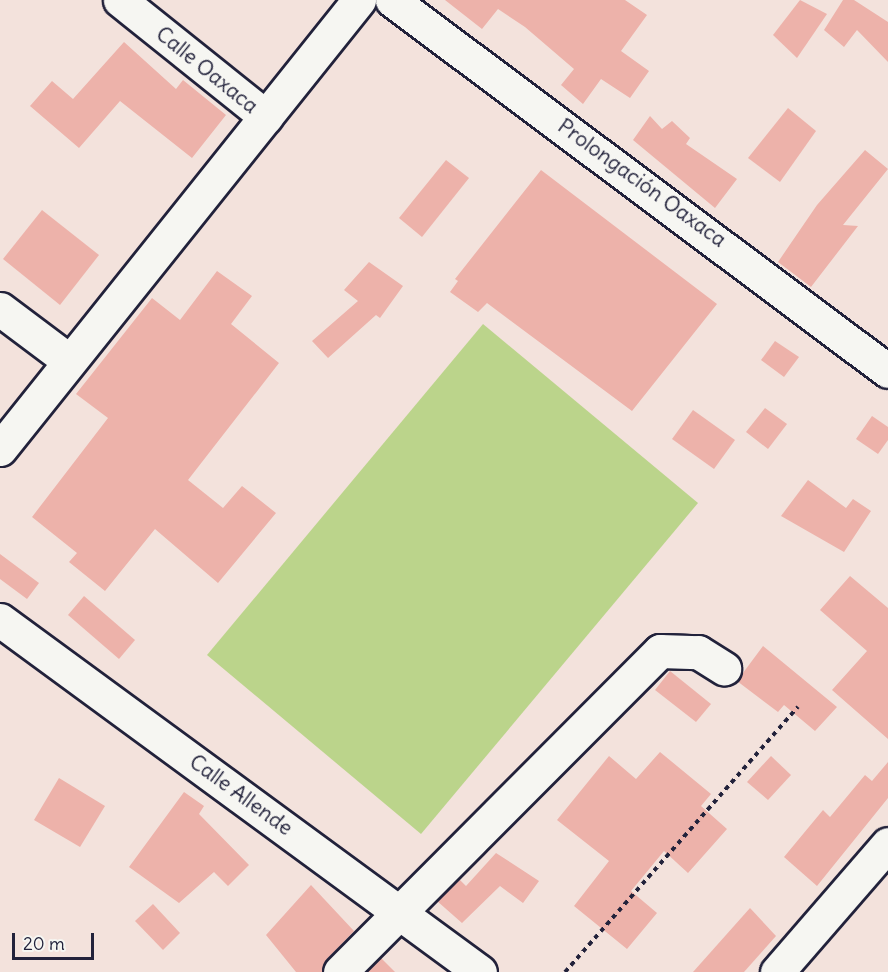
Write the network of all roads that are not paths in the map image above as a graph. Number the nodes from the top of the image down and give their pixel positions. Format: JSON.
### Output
{"nodes":[{"id":1,"x":120,"y":0,"type":"edge"},
{"id":2,"x":359,"y":0,"type":"edge"},
{"id":3,"x":392,"y":0,"type":"edge"},
{"id":4,"x":266,"y":117,"type":"junction"},
{"id":5,"x":0,"y":309,"type":"edge"},
{"id":6,"x":68,"y":360,"type":"junction"},
{"id":7,"x":888,"y":371,"type":"edge"},
{"id":8,"x":0,"y":449,"type":"edge"},
{"id":9,"x":0,"y":620,"type":"edge"},
{"id":10,"x":723,"y":668,"type":"dead end"},
{"id":11,"x":888,"y":844,"type":"edge"},
{"id":12,"x":403,"y":913,"type":"junction"},
{"id":13,"x":340,"y":972,"type":"edge"},
{"id":14,"x":480,"y":972,"type":"edge"},
{"id":15,"x":777,"y":972,"type":"edge"}],
"edges":[{"from":1,"to":4,"type":"street","name":"Calle Oaxaca"},
{"from":2,"to":4,"type":"street"},
{"from":3,"to":7,"type":"street","name":"Prolongación Oaxaca"},
{"from":4,"to":6,"type":"street"},
{"from":5,"to":6,"type":"street"},
{"from":6,"to":8,"type":"street"},
{"from":9,"to":12,"type":"street","name":"Calle Allende"},
{"from":10,"to":12,"type":"street"},
{"from":11,"to":15,"type":"street"},
{"from":12,"to":13,"type":"street"},
{"from":12,"to":14,"type":"street","name":"Calle Allende"}]}
